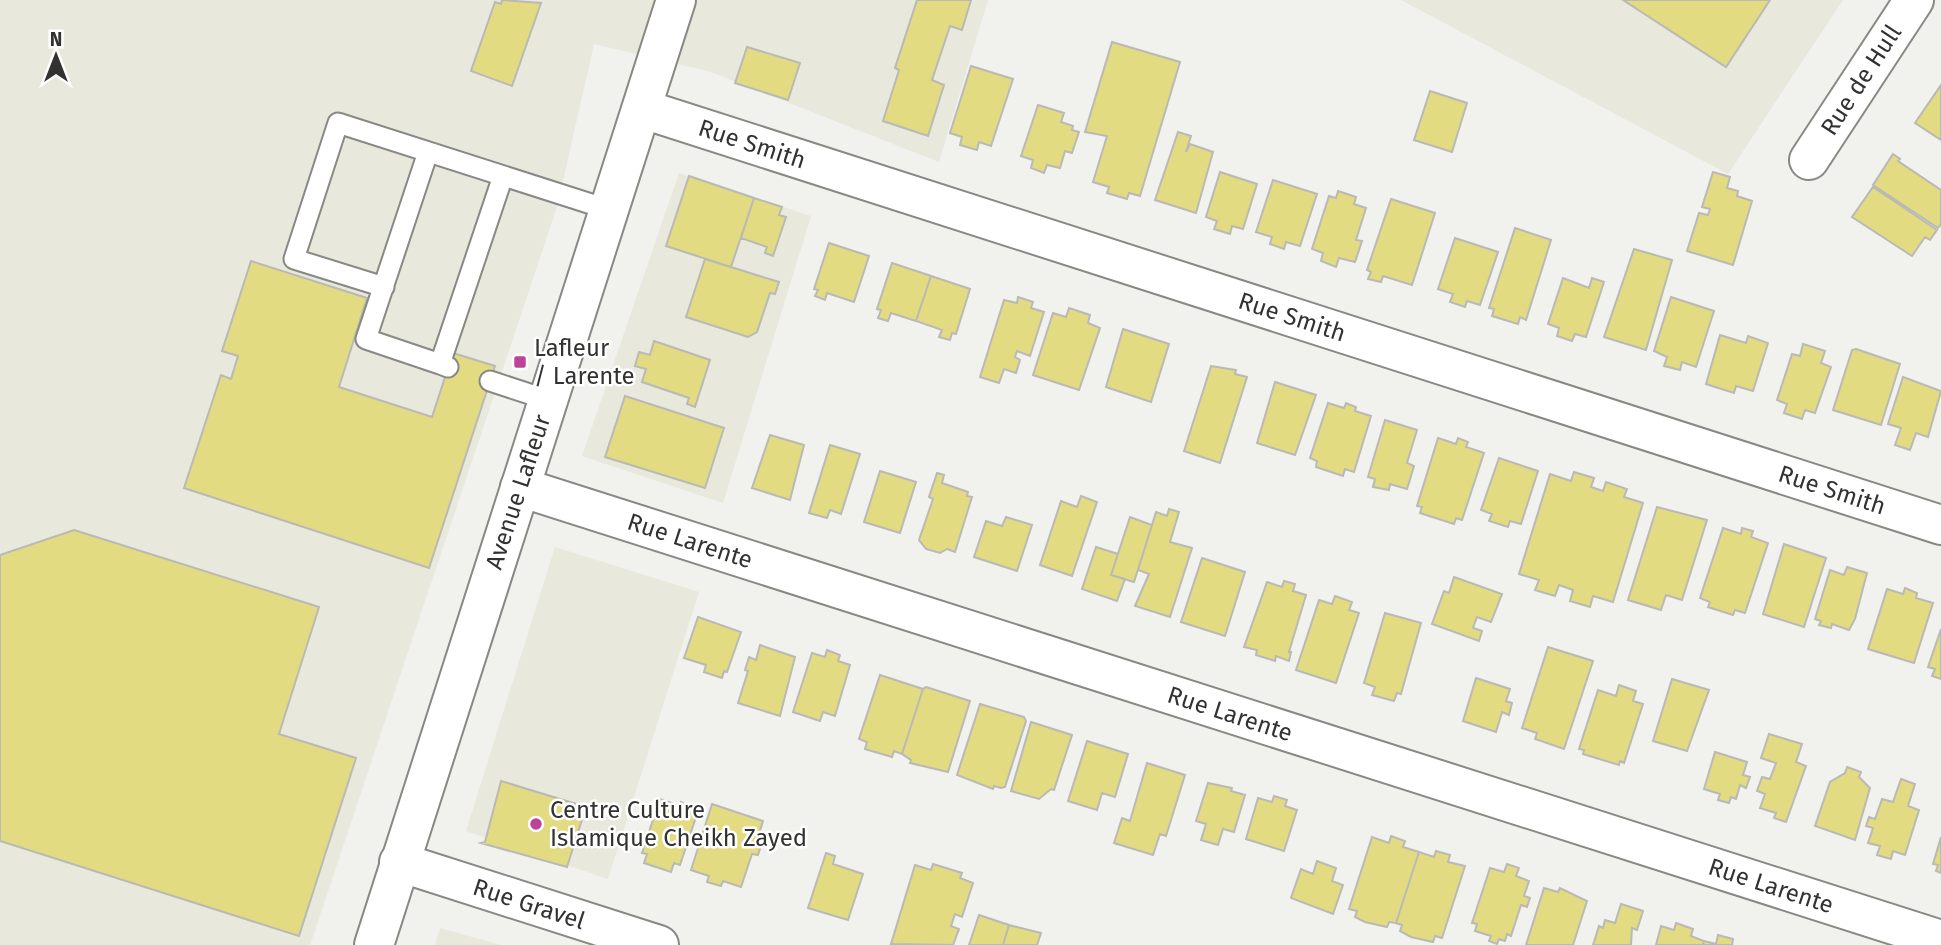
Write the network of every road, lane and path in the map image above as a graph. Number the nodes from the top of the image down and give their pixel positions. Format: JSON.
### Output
{"nodes":[{"id":1,"x":676,"y":0,"type":"edge"},
{"id":2,"x":1914,"y":0,"type":"edge"},
{"id":3,"x":643,"y":109,"type":"junction"},
{"id":4,"x":428,"y":152,"type":"junction"},
{"id":5,"x":1809,"y":160,"type":"dead end"},
{"id":6,"x":503,"y":176,"type":"junction"},
{"id":7,"x":610,"y":211,"type":"junction"},
{"id":8,"x":384,"y":287,"type":"junction"},
{"id":9,"x":490,"y":381,"type":"dead end"},
{"id":10,"x":548,"y":400,"type":"junction"},
{"id":11,"x":520,"y":487,"type":"junction"},
{"id":12,"x":1941,"y":525,"type":"edge"},
{"id":13,"x":399,"y":862,"type":"junction"},
{"id":14,"x":1941,"y":940,"type":"edge"},
{"id":15,"x":374,"y":945,"type":"edge"},
{"id":16,"x":659,"y":945,"type":"edge"}],
"edges":[{"from":1,"to":3,"type":"street","name":"Avenue Lafleur"},
{"from":2,"to":5,"type":"street","name":"Rue de Hull"},
{"from":3,"to":7,"type":"street","name":"Avenue Lafleur"},
{"from":3,"to":12,"type":"street","name":"Rue Smith"},
{"from":4,"to":6,"type":"lane"},
{"from":4,"to":8,"type":"lane"},
{"from":4,"to":8,"type":"lane"},
{"from":6,"to":7,"type":"lane"},
{"from":6,"to":8,"type":"lane"},
{"from":7,"to":10,"type":"street","name":"Avenue Lafleur"},
{"from":9,"to":10,"type":"lane"},
{"from":10,"to":11,"type":"street","name":"Avenue Lafleur"},
{"from":11,"to":13,"type":"street","name":"Avenue Lafleur"},
{"from":11,"to":14,"type":"street","name":"Rue Larente"},
{"from":13,"to":15,"type":"street","name":"Avenue Lafleur"},
{"from":13,"to":16,"type":"street","name":"Rue Gravel"}]}
